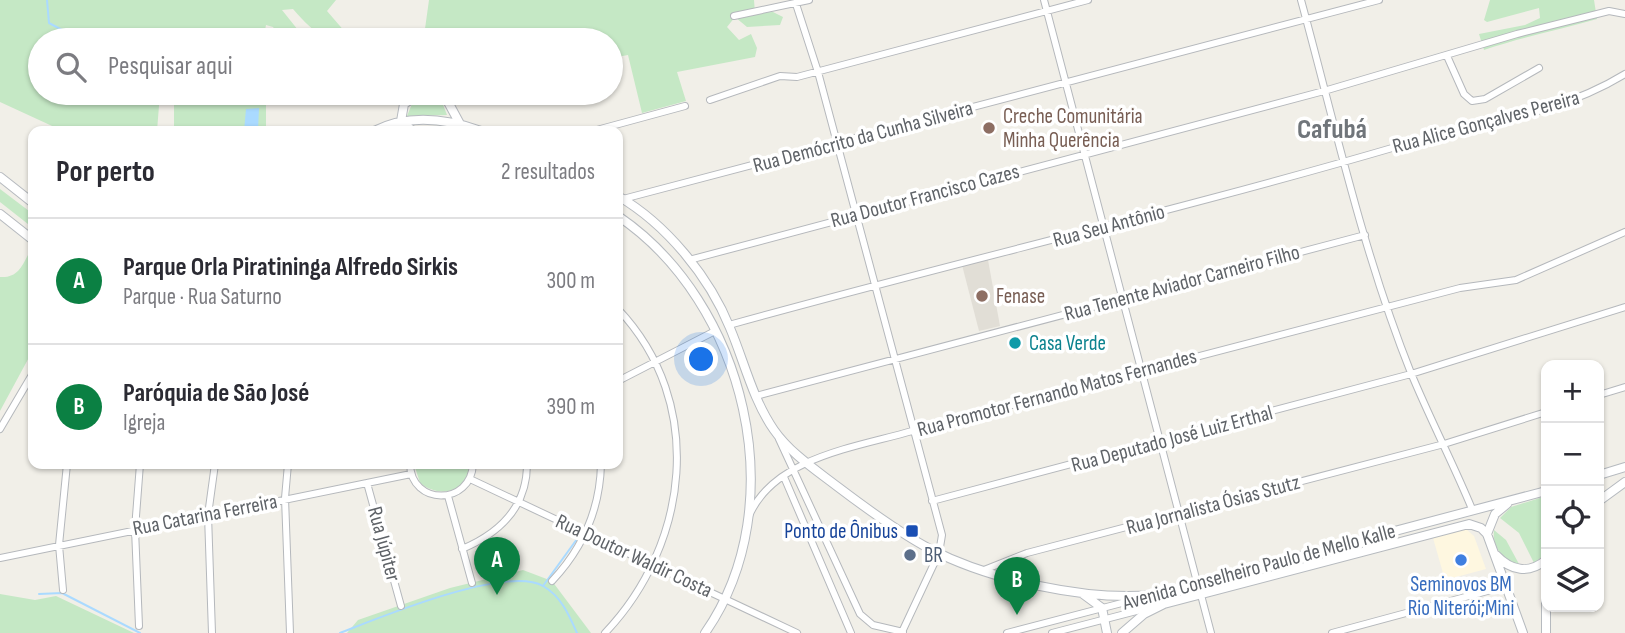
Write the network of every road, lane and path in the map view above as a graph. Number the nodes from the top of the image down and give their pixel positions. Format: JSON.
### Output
{"nodes":[{"id":1,"x":809,"y":0,"type":"edge"},
{"id":2,"x":1044,"y":0,"type":"edge"},
{"id":3,"x":1088,"y":0,"type":"edge"},
{"id":4,"x":1301,"y":0,"type":"edge"},
{"id":5,"x":1380,"y":0,"type":"edge"},
{"id":6,"x":796,"y":4,"type":"junction"},
{"id":7,"x":1047,"y":11,"type":"junction"},
{"id":8,"x":1625,"y":14,"type":"edge"},
{"id":9,"x":734,"y":16,"type":"dead end"},
{"id":10,"x":1306,"y":20,"type":"junction"},
{"id":11,"x":1447,"y":56,"type":"junction"},
{"id":12,"x":1539,"y":68,"type":"dead end"},
{"id":13,"x":818,"y":72,"type":"junction"},
{"id":14,"x":1625,"y":74,"type":"edge"},
{"id":15,"x":1066,"y":82,"type":"junction"},
{"id":16,"x":1324,"y":91,"type":"junction"},
{"id":17,"x":710,"y":100,"type":"dead end"},
{"id":18,"x":404,"y":105,"type":"edge"},
{"id":19,"x":450,"y":105,"type":"edge"},
{"id":20,"x":685,"y":106,"type":"dead end"},
{"id":21,"x":401,"y":121,"type":"junction"},
{"id":22,"x":460,"y":124,"type":"junction"},
{"id":23,"x":388,"y":126,"type":"edge"},
{"id":24,"x":407,"y":126,"type":"edge"},
{"id":25,"x":466,"y":126,"type":"edge"},
{"id":26,"x":611,"y":126,"type":"edge"},
{"id":27,"x":837,"y":145,"type":"junction"},
{"id":28,"x":1085,"y":154,"type":"junction"},
{"id":29,"x":1343,"y":163,"type":"junction"},
{"id":30,"x":0,"y":177,"type":"edge"},
{"id":31,"x":623,"y":198,"type":"edge"},
{"id":32,"x":28,"y":199,"type":"edge"},
{"id":33,"x":623,"y":199,"type":"edge"},
{"id":34,"x":0,"y":214,"type":"edge"},
{"id":35,"x":856,"y":215,"type":"junction"},
{"id":36,"x":623,"y":220,"type":"edge"},
{"id":37,"x":1105,"y":227,"type":"junction"},
{"id":38,"x":1625,"y":232,"type":"edge"},
{"id":39,"x":1365,"y":235,"type":"junction"},
{"id":40,"x":28,"y":236,"type":"edge"},
{"id":41,"x":689,"y":260,"type":"junction"},
{"id":42,"x":874,"y":286,"type":"junction"},
{"id":43,"x":1123,"y":298,"type":"junction"},
{"id":44,"x":1387,"y":307,"type":"junction"},
{"id":45,"x":1625,"y":307,"type":"edge"},
{"id":46,"x":623,"y":316,"type":"edge"},
{"id":47,"x":729,"y":325,"type":"junction"},
{"id":48,"x":715,"y":331,"type":"junction"},
{"id":49,"x":894,"y":359,"type":"junction"},
{"id":50,"x":654,"y":363,"type":"junction"},
{"id":51,"x":1142,"y":371,"type":"junction"},
{"id":52,"x":1411,"y":374,"type":"junction"},
{"id":53,"x":623,"y":378,"type":"edge"},
{"id":54,"x":28,"y":381,"type":"edge"},
{"id":55,"x":1625,"y":387,"type":"edge"},
{"id":56,"x":1604,"y":393,"type":"edge"},
{"id":57,"x":757,"y":396,"type":"junction"},
{"id":58,"x":1541,"y":414,"type":"edge"},
{"id":59,"x":0,"y":429,"type":"edge"},
{"id":60,"x":775,"y":431,"type":"junction"},
{"id":61,"x":912,"y":431,"type":"junction"},
{"id":62,"x":1160,"y":443,"type":"junction"},
{"id":63,"x":1444,"y":443,"type":"junction"},
{"id":64,"x":808,"y":463,"type":"junction"},
{"id":65,"x":1625,"y":467,"type":"edge"},
{"id":66,"x":67,"y":469,"type":"edge"},
{"id":67,"x":140,"y":469,"type":"edge"},
{"id":68,"x":214,"y":469,"type":"edge"},
{"id":69,"x":288,"y":469,"type":"edge"},
{"id":70,"x":410,"y":469,"type":"edge"},
{"id":71,"x":472,"y":469,"type":"edge"},
{"id":72,"x":526,"y":469,"type":"edge"},
{"id":73,"x":601,"y":469,"type":"edge"},
{"id":74,"x":793,"y":470,"type":"junction"},
{"id":75,"x":1604,"y":473,"type":"edge"},
{"id":76,"x":411,"y":474,"type":"junction"},
{"id":77,"x":784,"y":477,"type":"junction"},
{"id":78,"x":470,"y":479,"type":"junction"},
{"id":79,"x":1625,"y":482,"type":"edge"},
{"id":80,"x":368,"y":483,"type":"junction"},
{"id":81,"x":1541,"y":493,"type":"edge"},
{"id":82,"x":448,"y":496,"type":"junction"},
{"id":83,"x":1604,"y":497,"type":"edge"},
{"id":84,"x":285,"y":498,"type":"junction"},
{"id":85,"x":519,"y":501,"type":"junction"},
{"id":86,"x":932,"y":501,"type":"junction"},
{"id":87,"x":1510,"y":502,"type":"junction"},
{"id":88,"x":1472,"y":509,"type":"junction"},
{"id":89,"x":208,"y":514,"type":"junction"},
{"id":90,"x":1179,"y":514,"type":"junction"},
{"id":91,"x":748,"y":518,"type":"junction"},
{"id":92,"x":135,"y":529,"type":"junction"},
{"id":93,"x":586,"y":533,"type":"junction"},
{"id":94,"x":1487,"y":534,"type":"junction"},
{"id":95,"x":59,"y":545,"type":"junction"},
{"id":96,"x":462,"y":549,"type":"junction"},
{"id":97,"x":1493,"y":550,"type":"junction"},
{"id":98,"x":939,"y":553,"type":"junction"},
{"id":99,"x":0,"y":558,"type":"edge"},
{"id":100,"x":1541,"y":564,"type":"edge"},
{"id":101,"x":654,"y":565,"type":"junction"},
{"id":102,"x":984,"y":570,"type":"junction"},
{"id":103,"x":552,"y":581,"type":"dead end"},
{"id":104,"x":1197,"y":582,"type":"junction"},
{"id":105,"x":472,"y":583,"type":"dead end"},
{"id":106,"x":1506,"y":586,"type":"junction"},
{"id":107,"x":64,"y":590,"type":"dead end"},
{"id":108,"x":1070,"y":590,"type":"junction"},
{"id":109,"x":1153,"y":595,"type":"junction"},
{"id":110,"x":1200,"y":595,"type":"junction"},
{"id":111,"x":726,"y":599,"type":"junction"},
{"id":112,"x":1164,"y":604,"type":"junction"},
{"id":113,"x":401,"y":606,"type":"dead end"},
{"id":114,"x":1101,"y":608,"type":"junction"},
{"id":115,"x":1546,"y":612,"type":"edge"},
{"id":116,"x":1104,"y":619,"type":"junction"},
{"id":117,"x":139,"y":626,"type":"dead end"},
{"id":118,"x":903,"y":632,"type":"edge"},
{"id":119,"x":212,"y":633,"type":"edge"},
{"id":120,"x":290,"y":633,"type":"edge"},
{"id":121,"x":605,"y":633,"type":"edge"},
{"id":122,"x":705,"y":633,"type":"edge"},
{"id":123,"x":797,"y":633,"type":"edge"},
{"id":124,"x":851,"y":633,"type":"edge"},
{"id":125,"x":1007,"y":633,"type":"edge"},
{"id":126,"x":1052,"y":633,"type":"edge"},
{"id":127,"x":1107,"y":633,"type":"edge"},
{"id":128,"x":1122,"y":633,"type":"edge"},
{"id":129,"x":1210,"y":633,"type":"edge"},
{"id":130,"x":1332,"y":633,"type":"edge"},
{"id":131,"x":1523,"y":633,"type":"edge"},
{"id":132,"x":1546,"y":633,"type":"edge"}],
"edges":[{"from":1,"to":6,"type":"street"},
{"from":2,"to":7,"type":"street"},
{"from":3,"to":7,"type":"street"},
{"from":4,"to":10,"type":"street"},
{"from":5,"to":10,"type":"street","name":"Rua Demócrito da Cunha Silveira"},
{"from":6,"to":9,"type":"street"},
{"from":6,"to":13,"type":"street"},
{"from":7,"to":13,"type":"street"},
{"from":7,"to":15,"type":"street"},
{"from":8,"to":11,"type":"street","name":"Rua Doutor Francisco Cazes"},
{"from":10,"to":15,"type":"street","name":"Rua Demócrito da Cunha Silveira"},
{"from":10,"to":16,"type":"street"},
{"from":11,"to":12,"type":"street"},
{"from":11,"to":16,"type":"street","name":"Rua Doutor Francisco Cazes"},
{"from":13,"to":17,"type":"street"},
{"from":13,"to":27,"type":"street"},
{"from":14,"to":29,"type":"street","name":"Rua Alice Gonçalves Pereira"},
{"from":15,"to":27,"type":"street","name":"Rua Demócrito da Cunha Silveira"},
{"from":15,"to":28,"type":"street"},
{"from":16,"to":28,"type":"street","name":"Rua Doutor Francisco Cazes"},
{"from":16,"to":29,"type":"street"},
{"from":18,"to":21,"type":"main road"},
{"from":19,"to":22,"type":"main road"},
{"from":20,"to":26,"type":"street"},
{"from":21,"to":22,"type":"main road"},
{"from":21,"to":23,"type":"main road"},
{"from":21,"to":24,"type":"main road"},
{"from":22,"to":25,"type":"main road"},
{"from":27,"to":31,"type":"street","name":"Rua Demócrito da Cunha Silveira"},
{"from":27,"to":35,"type":"street"},
{"from":28,"to":35,"type":"street","name":"Rua Doutor Francisco Cazes"},
{"from":28,"to":37,"type":"street"},
{"from":29,"to":37,"type":"street","name":"Rua Seu Antônio"},
{"from":29,"to":39,"type":"street"},
{"from":30,"to":32,"type":"main road"},
{"from":33,"to":41,"type":"main road"},
{"from":34,"to":40,"type":"main road"},
{"from":35,"to":41,"type":"street","name":"Rua Doutor Francisco Cazes"},
{"from":35,"to":42,"type":"street"},
{"from":36,"to":48,"type":"main road"},
{"from":37,"to":42,"type":"street","name":"Rua Seu Antônio"},
{"from":37,"to":43,"type":"street"},
{"from":38,"to":44,"type":"street","name":"Rua Promotor Fernando Matos Fernandes"},
{"from":39,"to":43,"type":"street","name":"Rua Tenente Aviador Carneiro Filho"},
{"from":39,"to":44,"type":"street"},
{"from":41,"to":47,"type":"main road"},
{"from":42,"to":47,"type":"street","name":"Rua Seu Antônio"},
{"from":42,"to":49,"type":"street"},
{"from":43,"to":49,"type":"street","name":"Rua Tenente Aviador Carneiro Filho"},
{"from":43,"to":51,"type":"street"},
{"from":44,"to":51,"type":"street","name":"Rua Promotor Fernando Matos Fernandes"},
{"from":44,"to":52,"type":"street"},
{"from":45,"to":52,"type":"street","name":"Rua Deputado José Luiz Erthal"},
{"from":46,"to":50,"type":"street"},
{"from":47,"to":57,"type":"main road"},
{"from":48,"to":50,"type":"street"},
{"from":48,"to":91,"type":"main road"},
{"from":49,"to":57,"type":"street","name":"Rua Tenente Aviador Carneiro Filho"},
{"from":49,"to":61,"type":"street"},
{"from":50,"to":53,"type":"street"},
{"from":50,"to":101,"type":"street"},
{"from":51,"to":61,"type":"street","name":"Rua Promotor Fernando Matos Fernandes"},
{"from":51,"to":62,"type":"street"},
{"from":52,"to":62,"type":"street","name":"Rua Deputado José Luiz Erthal"},
{"from":52,"to":63,"type":"street"},
{"from":54,"to":59,"type":"street"},
{"from":55,"to":56,"type":"street"},
{"from":57,"to":60,"type":"main road"},
{"from":58,"to":63,"type":"street","name":"Rua Jornalista Ósias Stutz"},
{"from":60,"to":64,"type":"main road"},
{"from":60,"to":74,"type":"street"},
{"from":61,"to":64,"type":"street","name":"Rua Promotor Fernando Matos Fernandes"},
{"from":61,"to":86,"type":"street"},
{"from":62,"to":86,"type":"street","name":"Rua Deputado José Luiz Erthal"},
{"from":62,"to":90,"type":"street"},
{"from":63,"to":88,"type":"street"},
{"from":63,"to":90,"type":"street","name":"Rua Jornalista Ósias Stutz"},
{"from":64,"to":74,"type":"street","name":"Rua Promotor Fernando Matos Fernandes"},
{"from":64,"to":98,"type":"main road"},
{"from":65,"to":75,"type":"main road"},
{"from":66,"to":95,"type":"street"},
{"from":67,"to":92,"type":"street"},
{"from":68,"to":89,"type":"street"},
{"from":69,"to":84,"type":"street"},
{"from":70,"to":76,"type":"street"},
{"from":71,"to":78,"type":"street"},
{"from":72,"to":85,"type":"street"},
{"from":73,"to":93,"type":"street"},
{"from":74,"to":77,"type":"street","name":"Rua Promotor Fernando Matos Fernandes"},
{"from":74,"to":118,"type":"street"},
{"from":76,"to":80,"type":"street","name":"Rua Catarina Ferreira"},
{"from":76,"to":82,"type":"street"},
{"from":77,"to":91,"type":"street","name":"Rua Promotor Fernando Matos Fernandes"},
{"from":77,"to":124,"type":"street"},
{"from":78,"to":82,"type":"street"},
{"from":78,"to":85,"type":"street","name":"Rua Doutor Waldir Costa"},
{"from":79,"to":83,"type":"main road"},
{"from":80,"to":84,"type":"street","name":"Rua Catarina Ferreira"},
{"from":80,"to":113,"type":"street","name":"Rua Júpiter"},
{"from":81,"to":87,"type":"main road","name":"Avenida Conselheiro Paulo de Mello Kalle"},
{"from":82,"to":96,"type":"street"},
{"from":84,"to":89,"type":"street","name":"Rua Catarina Ferreira"},
{"from":84,"to":120,"type":"street"},
{"from":85,"to":93,"type":"street","name":"Rua Doutor Waldir Costa"},
{"from":85,"to":96,"type":"street"},
{"from":86,"to":98,"type":"street"},
{"from":87,"to":88,"type":"main road","name":"Avenida Conselheiro Paulo de Mello Kalle"},
{"from":87,"to":94,"type":"main road"},
{"from":88,"to":104,"type":"main road","name":"Avenida Conselheiro Paulo de Mello Kalle"},
{"from":89,"to":92,"type":"street","name":"Rua Catarina Ferreira"},
{"from":89,"to":119,"type":"street"},
{"from":90,"to":102,"type":"street","name":"Rua Jornalista Ósias Stutz"},
{"from":90,"to":104,"type":"street"},
{"from":91,"to":111,"type":"main road"},
{"from":92,"to":95,"type":"street","name":"Rua Catarina Ferreira"},
{"from":92,"to":117,"type":"street"},
{"from":93,"to":101,"type":"street","name":"Rua Doutor Waldir Costa"},
{"from":93,"to":103,"type":"street"},
{"from":94,"to":97,"type":"main road"},
{"from":94,"to":110,"type":"main road","name":"Avenida Conselheiro Paulo de Mello Kalle"},
{"from":95,"to":99,"type":"street","name":"Rua Catarina Ferreira"},
{"from":95,"to":107,"type":"street"},
{"from":96,"to":105,"type":"street"},
{"from":97,"to":100,"type":"main road"},
{"from":97,"to":106,"type":"main road"},
{"from":98,"to":102,"type":"main road"},
{"from":98,"to":118,"type":"street"},
{"from":101,"to":111,"type":"street","name":"Rua Doutor Waldir Costa"},
{"from":101,"to":121,"type":"street"},
{"from":102,"to":108,"type":"main road"},
{"from":104,"to":109,"type":"main road","name":"Avenida Conselheiro Paulo de Mello Kalle"},
{"from":106,"to":130,"type":"street"},
{"from":106,"to":131,"type":"main road"},
{"from":108,"to":109,"type":"main road"},
{"from":108,"to":114,"type":"main road"},
{"from":109,"to":114,"type":"street","name":"Avenida Conselheiro Paulo de Mello Kalle"},
{"from":110,"to":112,"type":"main road","name":"Avenida Conselheiro Paulo de Mello Kalle"},
{"from":110,"to":129,"type":"street"},
{"from":111,"to":122,"type":"main road"},
{"from":111,"to":123,"type":"street","name":"Rua Doutor Waldir Costa"},
{"from":112,"to":116,"type":"street","name":"Avenida Conselheiro Paulo de Mello Kalle"},
{"from":112,"to":128,"type":"main road"},
{"from":114,"to":116,"type":"main road"},
{"from":114,"to":125,"type":"street","name":"Avenida Conselheiro Paulo de Mello Kalle"},
{"from":115,"to":132,"type":"main road"},
{"from":116,"to":126,"type":"street","name":"Avenida Conselheiro Paulo de Mello Kalle"},
{"from":116,"to":127,"type":"main road"}]}
